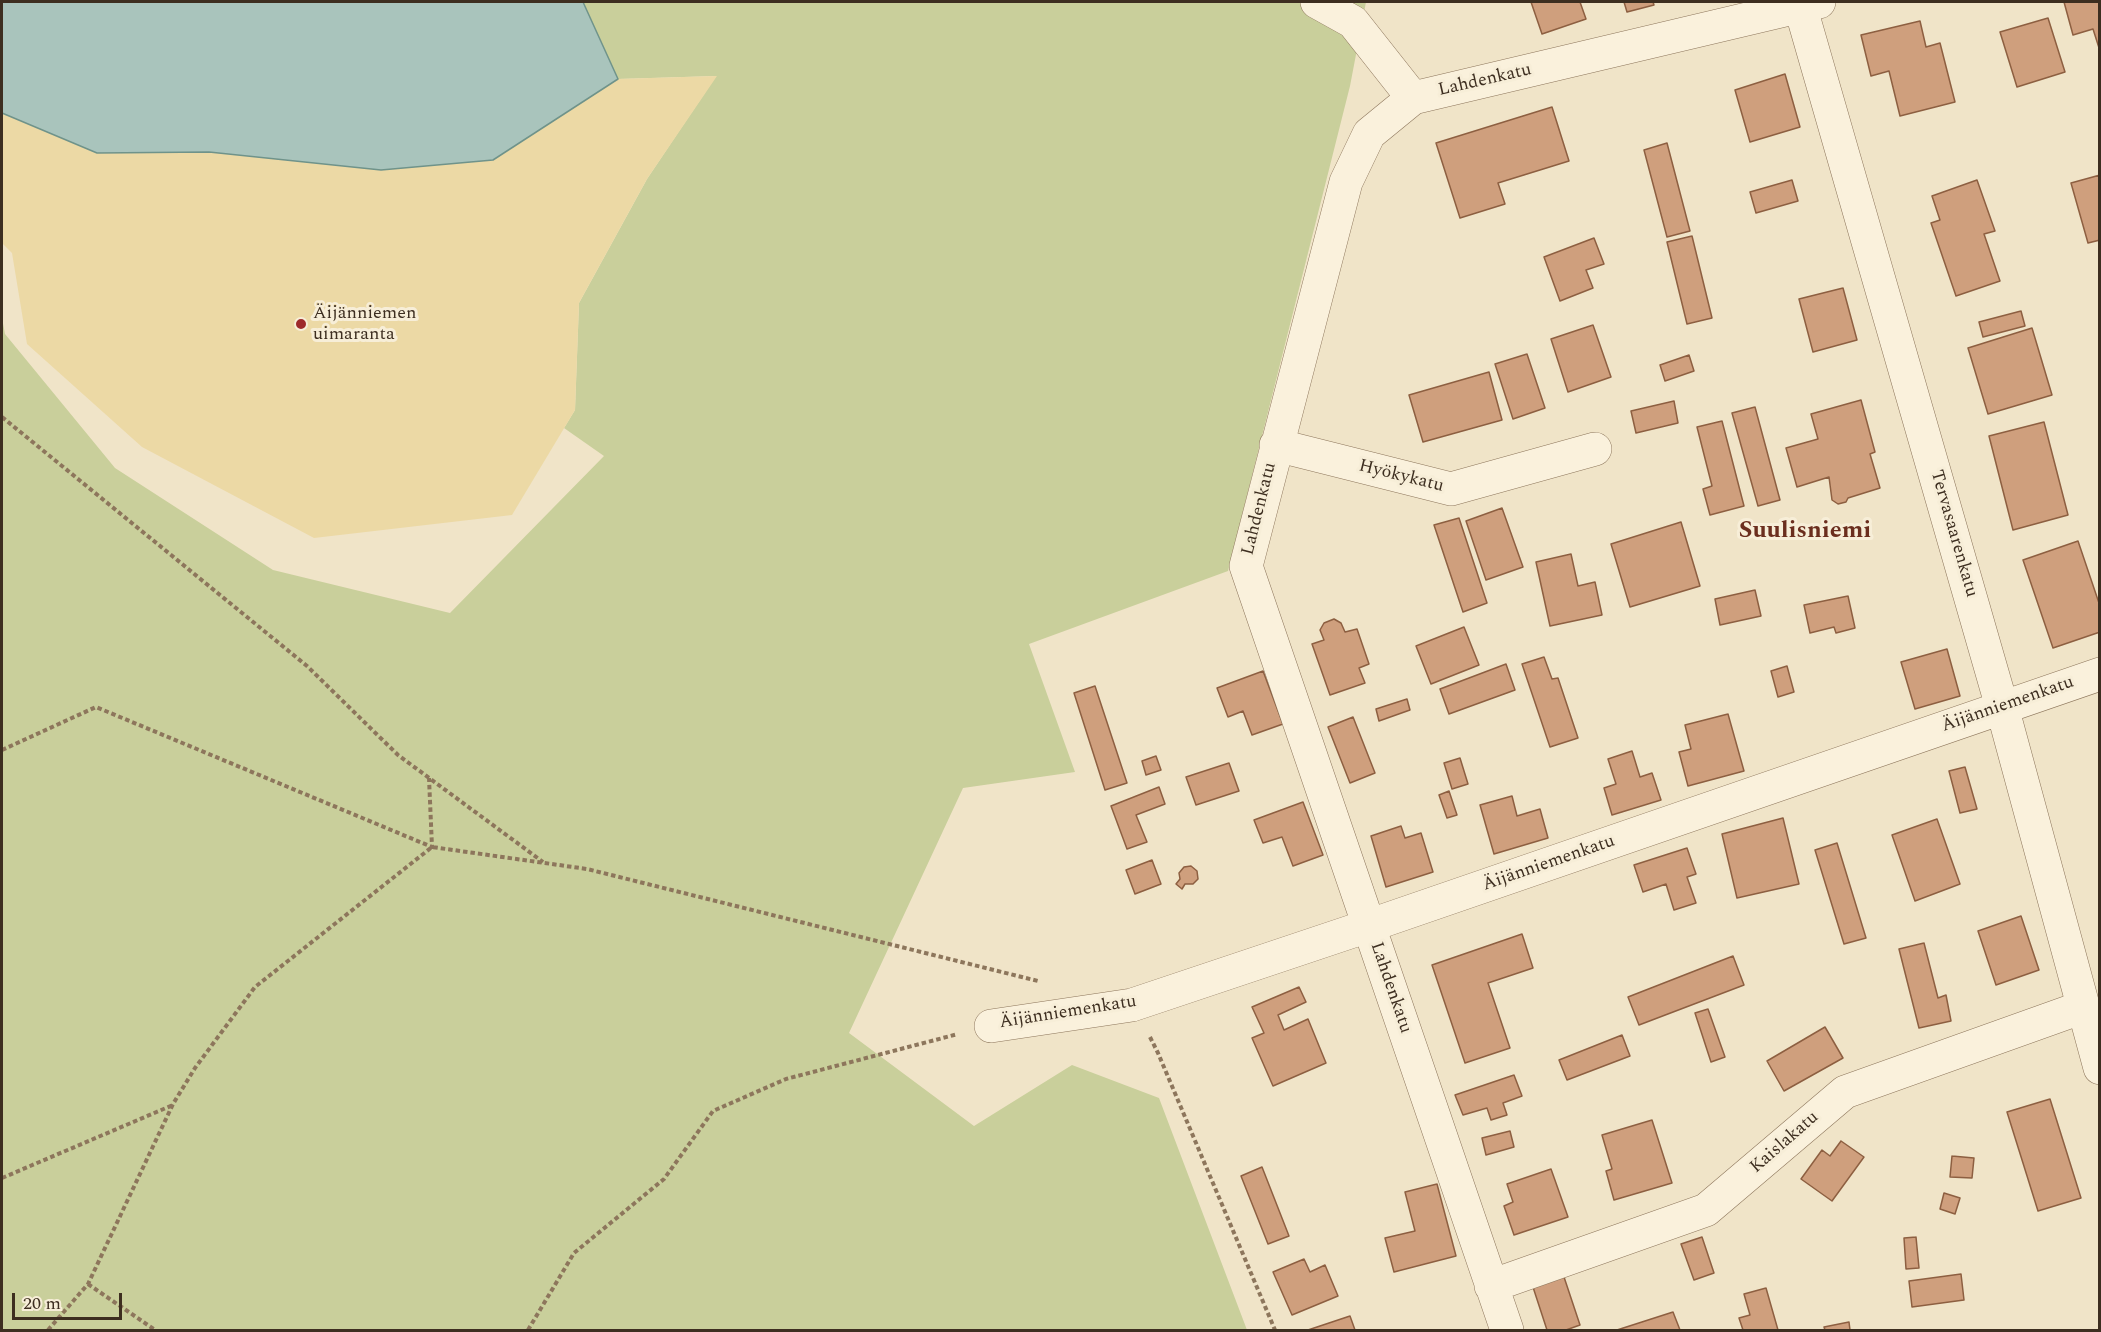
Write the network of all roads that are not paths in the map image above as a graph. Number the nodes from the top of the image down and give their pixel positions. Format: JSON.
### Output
{"nodes":[{"id":1,"x":1317,"y":2,"type":"edge"},
{"id":2,"x":1806,"y":3,"type":"edge"},
{"id":3,"x":1413,"y":98,"type":"junction"},
{"id":4,"x":1276,"y":445,"type":"junction"},
{"id":5,"x":1595,"y":449,"type":"dead end"},
{"id":6,"x":2100,"y":674,"type":"edge"},
{"id":7,"x":2002,"y":707,"type":"junction"},
{"id":8,"x":1368,"y":926,"type":"junction"},
{"id":9,"x":2083,"y":1007,"type":"junction"},
{"id":10,"x":991,"y":1026,"type":"road end"},
{"id":11,"x":2100,"y":1068,"type":"edge"},
{"id":12,"x":1491,"y":1286,"type":"junction"},
{"id":13,"x":1507,"y":1330,"type":"edge"}],
"edges":[{"from":1,"to":3,"type":"street"},
{"from":2,"to":3,"type":"street","name":"Lahdenkatu"},
{"from":2,"to":7,"type":"street","name":"Tervasaarenkatu"},
{"from":3,"to":4,"type":"street","name":"Lahdenkatu"},
{"from":4,"to":5,"type":"street","name":"Hyökykatu"},
{"from":4,"to":8,"type":"street","name":"Lahdenkatu"},
{"from":6,"to":7,"type":"street","name":"Äijänniemenkatu"},
{"from":7,"to":8,"type":"street","name":"Äijänniemenkatu"},
{"from":7,"to":9,"type":"street","name":"Tervasaarenkatu"},
{"from":8,"to":10,"type":"street","name":"Äijänniemenkatu"},
{"from":8,"to":12,"type":"street","name":"Lahdenkatu"},
{"from":9,"to":11,"type":"street","name":"Tervasaarenkatu"},
{"from":9,"to":12,"type":"street","name":"Kaislakatu"},
{"from":12,"to":13,"type":"street","name":"Lahdenkatu"}]}
